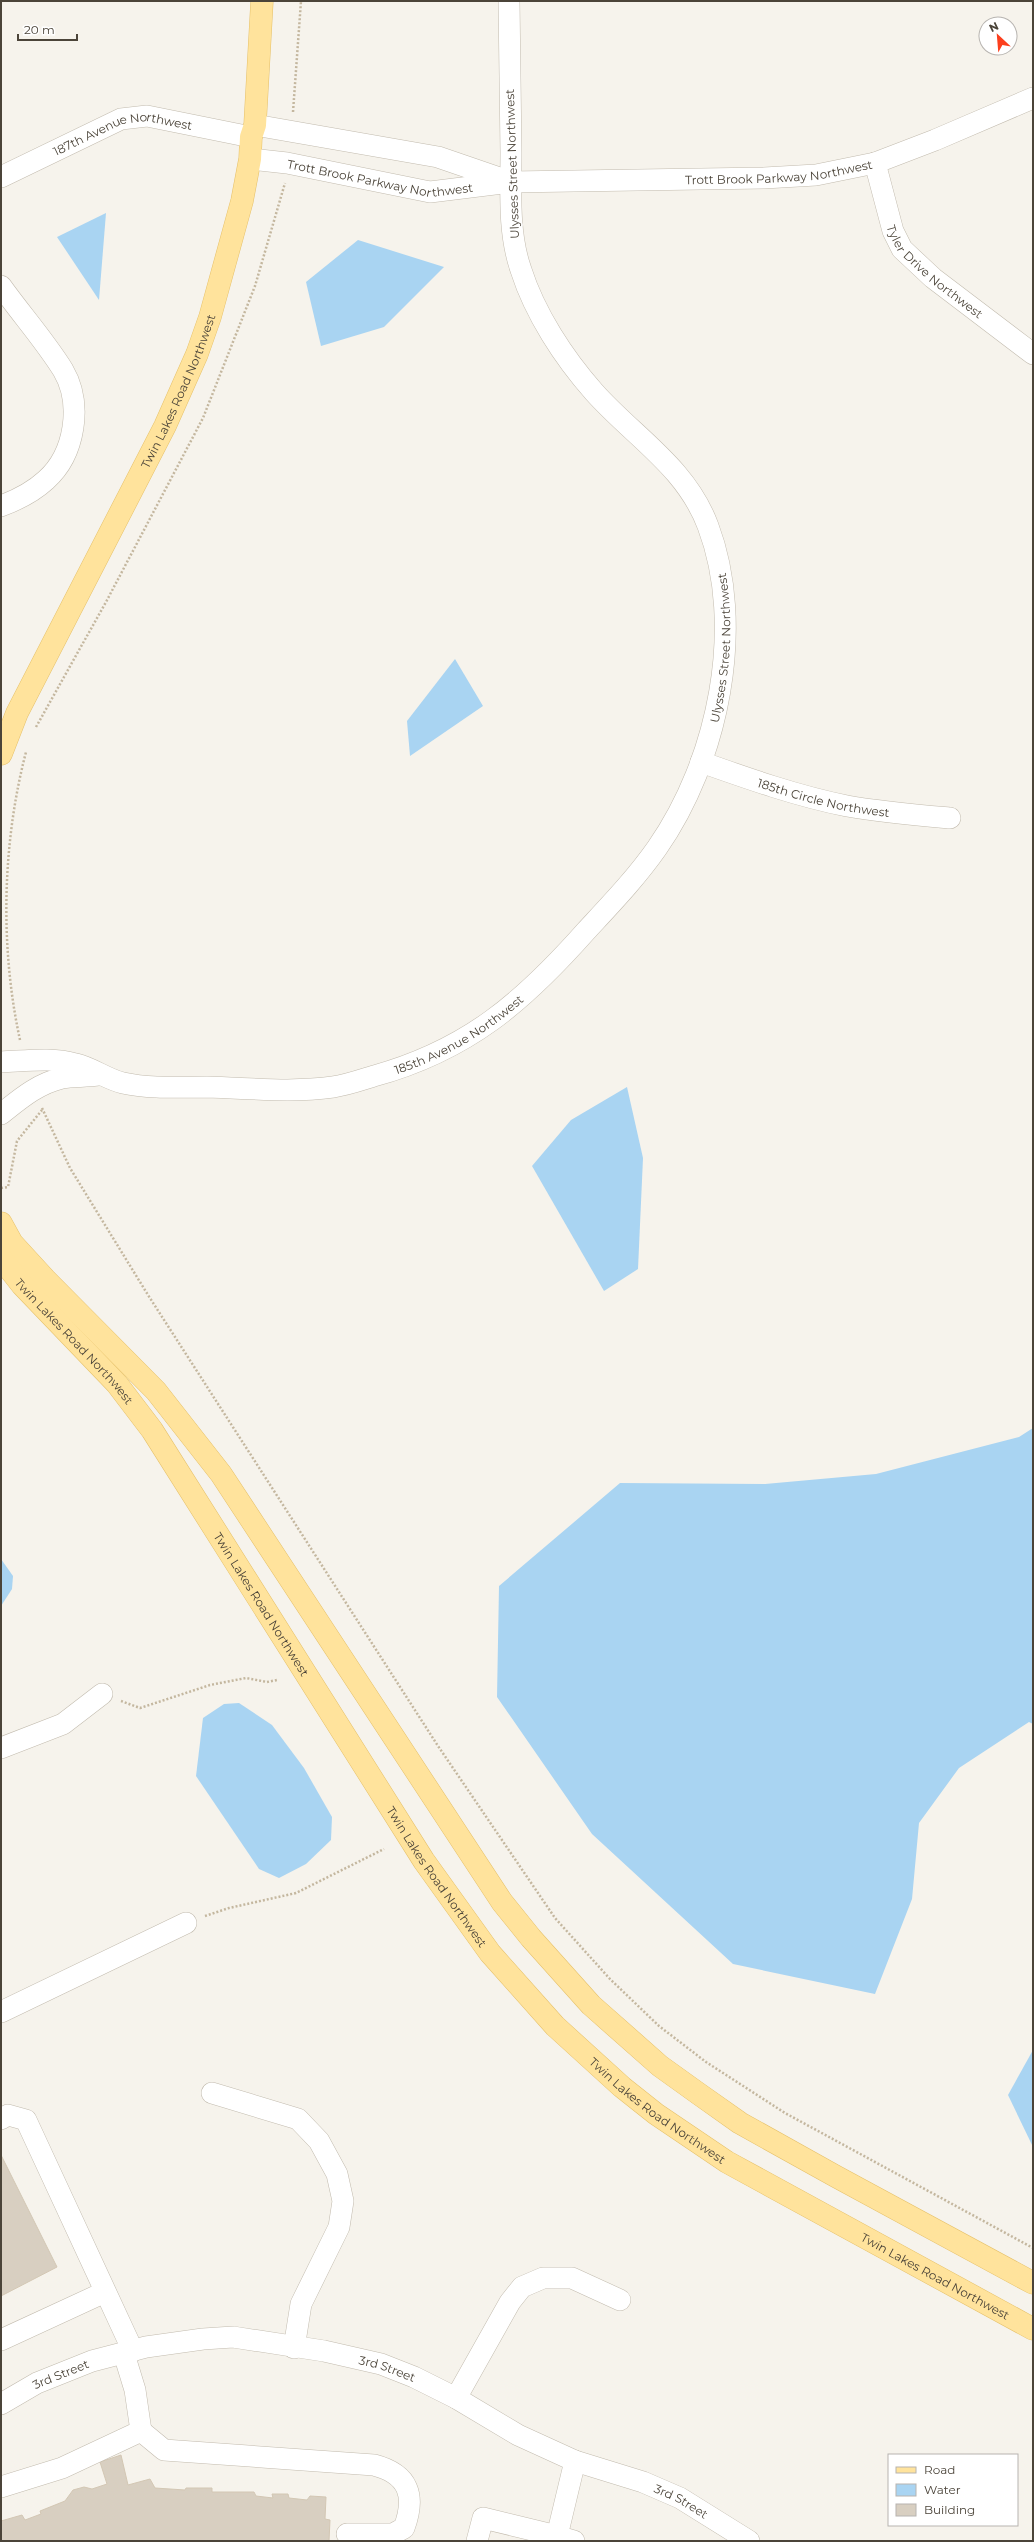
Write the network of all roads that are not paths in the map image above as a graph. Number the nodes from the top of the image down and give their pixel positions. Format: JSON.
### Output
{"nodes":[{"id":1,"x":262,"y":1,"type":"edge"},
{"id":2,"x":509,"y":1,"type":"edge"},
{"id":3,"x":1033,"y":98,"type":"edge"},
{"id":4,"x":253,"y":131,"type":"junction"},
{"id":5,"x":250,"y":159,"type":"junction"},
{"id":6,"x":875,"y":163,"type":"junction"},
{"id":7,"x":1,"y":177,"type":"edge"},
{"id":8,"x":511,"y":182,"type":"junction"},
{"id":9,"x":1,"y":286,"type":"edge"},
{"id":10,"x":1033,"y":354,"type":"edge"},
{"id":11,"x":1,"y":506,"type":"edge"},
{"id":12,"x":1,"y":754,"type":"edge"},
{"id":13,"x":701,"y":762,"type":"junction"},
{"id":14,"x":950,"y":818,"type":"dead end"},
{"id":15,"x":1,"y":1062,"type":"edge"},
{"id":16,"x":99,"y":1075,"type":"junction"},
{"id":17,"x":1,"y":1114,"type":"edge"},
{"id":18,"x":1,"y":1222,"type":"edge"},
{"id":19,"x":1,"y":1258,"type":"edge"},
{"id":20,"x":102,"y":1694,"type":"road end"},
{"id":21,"x":1,"y":1748,"type":"edge"},
{"id":22,"x":186,"y":1923,"type":"road end"},
{"id":23,"x":1,"y":2012,"type":"edge"},
{"id":24,"x":212,"y":2093,"type":"dead end"},
{"id":25,"x":1,"y":2119,"type":"edge"},
{"id":26,"x":1033,"y":2283,"type":"edge"},
{"id":27,"x":105,"y":2292,"type":"junction"},
{"id":28,"x":620,"y":2300,"type":"dead end"},
{"id":29,"x":1033,"y":2329,"type":"edge"},
{"id":30,"x":1,"y":2340,"type":"edge"},
{"id":31,"x":294,"y":2348,"type":"junction"},
{"id":32,"x":129,"y":2352,"type":"junction"},
{"id":33,"x":456,"y":2398,"type":"junction"},
{"id":34,"x":1,"y":2404,"type":"edge"},
{"id":35,"x":141,"y":2431,"type":"junction"},
{"id":36,"x":575,"y":2462,"type":"junction"},
{"id":37,"x":1,"y":2487,"type":"edge"},
{"id":38,"x":347,"y":2534,"type":"dead end"},
{"id":39,"x":566,"y":2538,"type":"edge"},
{"id":40,"x":477,"y":2541,"type":"edge"},
{"id":41,"x":749,"y":2541,"type":"edge"}],
"edges":[{"from":1,"to":4,"type":"main road","name":"Twin Lakes Road Northwest"},
{"from":2,"to":8,"type":"street","name":"Ulysses Street Northwest"},
{"from":3,"to":6,"type":"street","name":"Trott Brook Parkway Northwest"},
{"from":4,"to":5,"type":"main road","name":"Twin Lakes Road Northwest"},
{"from":4,"to":7,"type":"street","name":"187th Avenue Northwest"},
{"from":4,"to":8,"type":"street","name":"Trott Brook Parkway Northwest"},
{"from":5,"to":8,"type":"street","name":"Trott Brook Parkway Northwest"},
{"from":5,"to":12,"type":"main road","name":"Twin Lakes Road Northwest"},
{"from":6,"to":8,"type":"street","name":"Trott Brook Parkway Northwest"},
{"from":6,"to":10,"type":"street","name":"Tyler Drive Northwest"},
{"from":8,"to":13,"type":"street","name":"Ulysses Street Northwest"},
{"from":9,"to":11,"type":"street"},
{"from":13,"to":14,"type":"street","name":"185th Circle Northwest"},
{"from":13,"to":16,"type":"street","name":"185th Avenue Northwest"},
{"from":15,"to":16,"type":"street","name":"185th Avenue Northwest"},
{"from":16,"to":17,"type":"street","name":"185th Avenue Northwest"},
{"from":18,"to":26,"type":"main road","name":"Twin Lakes Road Northwest"},
{"from":19,"to":29,"type":"main road","name":"Twin Lakes Road Northwest"},
{"from":20,"to":21,"type":"street"},
{"from":22,"to":23,"type":"street"},
{"from":24,"to":31,"type":"street"},
{"from":25,"to":27,"type":"street"},
{"from":27,"to":30,"type":"street"},
{"from":27,"to":32,"type":"street"},
{"from":28,"to":33,"type":"street"},
{"from":31,"to":32,"type":"street","name":"3rd Street"},
{"from":31,"to":33,"type":"street","name":"3rd Street"},
{"from":32,"to":34,"type":"street","name":"3rd Street"},
{"from":32,"to":35,"type":"street"},
{"from":33,"to":36,"type":"street","name":"3rd Street"},
{"from":35,"to":37,"type":"street"},
{"from":35,"to":38,"type":"street"},
{"from":36,"to":39,"type":"street"},
{"from":36,"to":41,"type":"street","name":"3rd Street"},
{"from":39,"to":40,"type":"street"}]}
